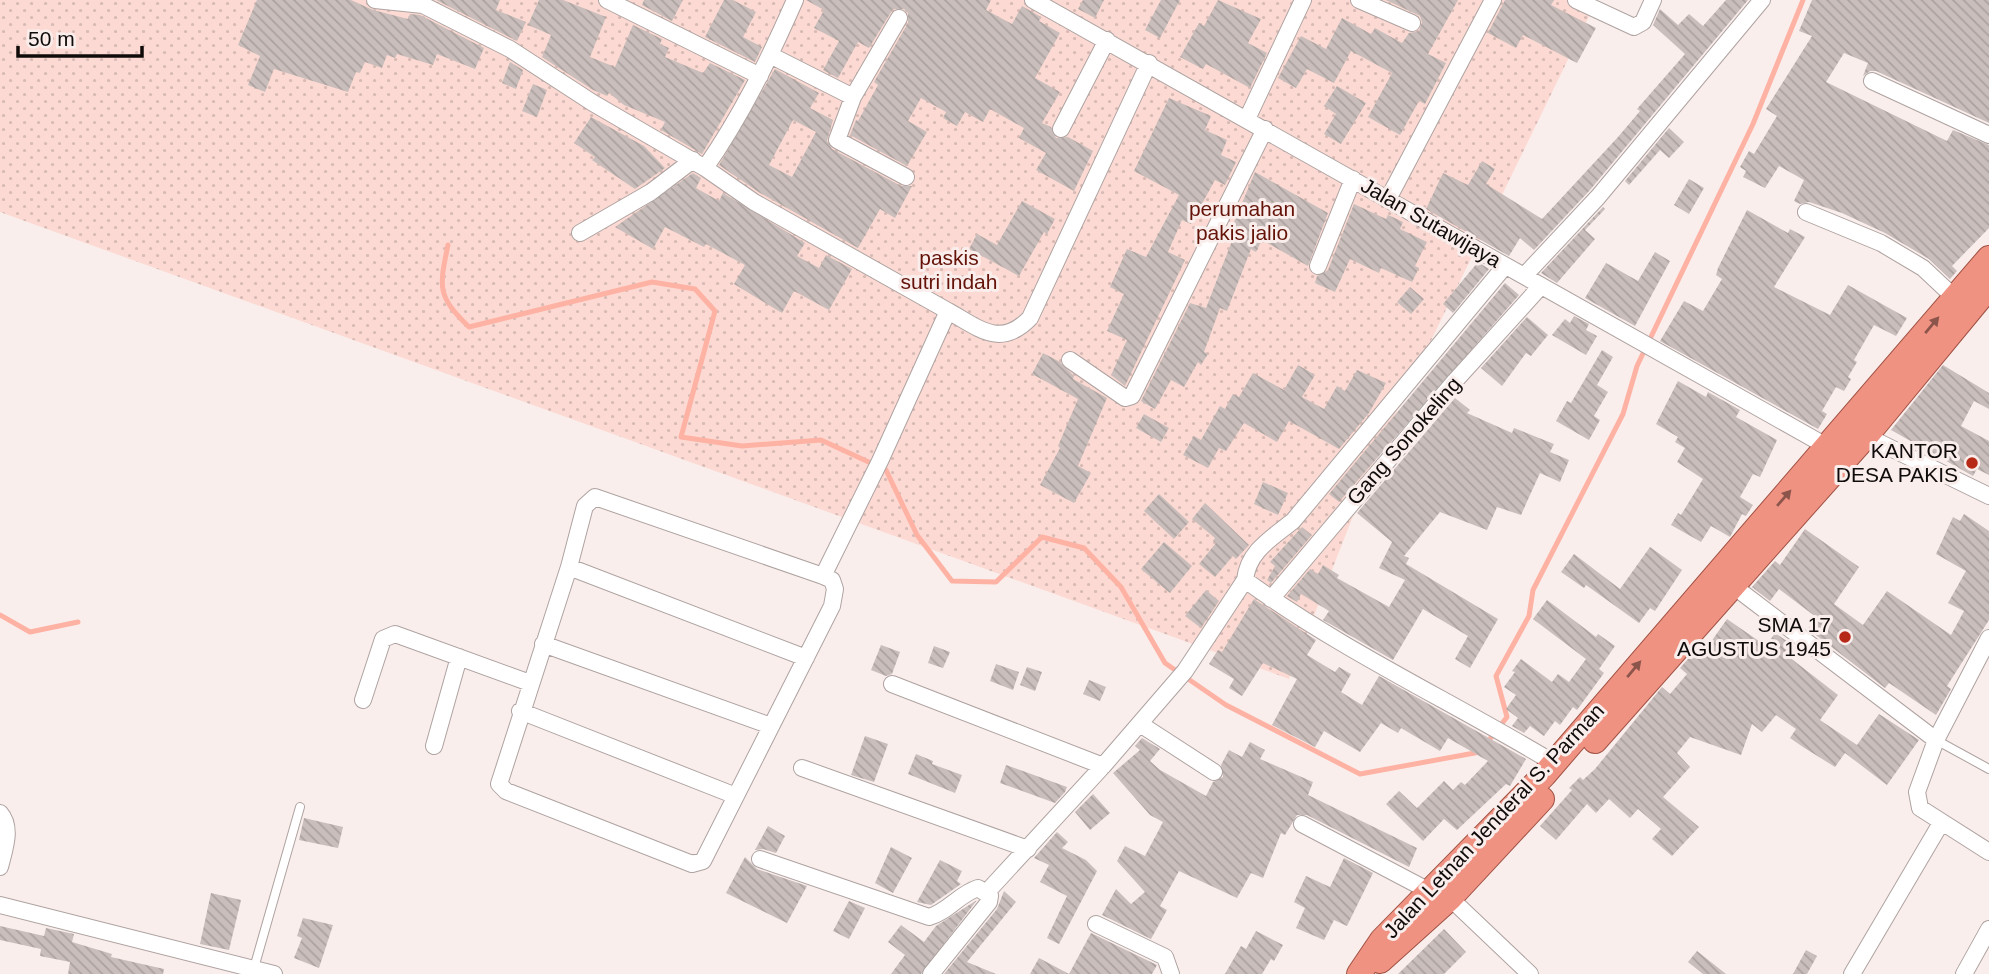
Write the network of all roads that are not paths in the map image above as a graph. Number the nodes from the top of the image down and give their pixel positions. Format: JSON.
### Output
{"nodes":[{"id":1,"x":375,"y":0,"type":"edge"},
{"id":2,"x":607,"y":0,"type":"edge"},
{"id":3,"x":794,"y":0,"type":"edge"},
{"id":4,"x":1033,"y":0,"type":"edge"},
{"id":5,"x":1303,"y":0,"type":"edge"},
{"id":6,"x":1359,"y":0,"type":"edge"},
{"id":7,"x":1493,"y":0,"type":"edge"},
{"id":8,"x":1576,"y":0,"type":"edge"},
{"id":9,"x":1653,"y":0,"type":"edge"},
{"id":10,"x":1762,"y":0,"type":"edge"},
{"id":11,"x":899,"y":18,"type":"dead end"},
{"id":12,"x":1412,"y":23,"type":"dead end"},
{"id":13,"x":1107,"y":40,"type":"junction"},
{"id":14,"x":770,"y":55,"type":"junction"},
{"id":15,"x":1149,"y":63,"type":"junction"},
{"id":16,"x":760,"y":76,"type":"junction"},
{"id":17,"x":1872,"y":81,"type":"dead end"},
{"id":18,"x":853,"y":97,"type":"junction"},
{"id":19,"x":1247,"y":119,"type":"junction"},
{"id":20,"x":1061,"y":129,"type":"dead end"},
{"id":21,"x":1265,"y":129,"type":"junction"},
{"id":22,"x":1989,"y":135,"type":"edge"},
{"id":23,"x":699,"y":164,"type":"junction"},
{"id":24,"x":906,"y":177,"type":"dead end"},
{"id":25,"x":1353,"y":179,"type":"junction"},
{"id":26,"x":1388,"y":199,"type":"junction"},
{"id":27,"x":1806,"y":212,"type":"dead end"},
{"id":28,"x":580,"y":233,"type":"dead end"},
{"id":29,"x":1989,"y":258,"type":"edge"},
{"id":30,"x":1318,"y":266,"type":"dead end"},
{"id":31,"x":1505,"y":266,"type":"junction"},
{"id":32,"x":1524,"y":276,"type":"junction"},
{"id":33,"x":1541,"y":286,"type":"junction"},
{"id":34,"x":1988,"y":291,"type":"edge"},
{"id":35,"x":1955,"y":298,"type":"junction"},
{"id":36,"x":948,"y":312,"type":"junction"},
{"id":37,"x":1070,"y":360,"type":"dead end"},
{"id":38,"x":1867,"y":436,"type":"junction"},
{"id":39,"x":1828,"y":447,"type":"junction"},
{"id":40,"x":1989,"y":496,"type":"edge"},
{"id":41,"x":569,"y":567,"type":"junction"},
{"id":42,"x":823,"y":576,"type":"junction"},
{"id":43,"x":1245,"y":580,"type":"junction"},
{"id":44,"x":1732,"y":585,"type":"junction"},
{"id":45,"x":1271,"y":599,"type":"junction"},
{"id":46,"x":1989,"y":638,"type":"edge"},
{"id":47,"x":543,"y":643,"type":"junction"},
{"id":48,"x":459,"y":657,"type":"junction"},
{"id":49,"x":806,"y":658,"type":"junction"},
{"id":50,"x":530,"y":683,"type":"junction"},
{"id":51,"x":892,"y":684,"type":"dead end"},
{"id":52,"x":363,"y":700,"type":"dead end"},
{"id":53,"x":520,"y":711,"type":"junction"},
{"id":54,"x":1140,"y":724,"type":"junction"},
{"id":55,"x":771,"y":726,"type":"junction"},
{"id":56,"x":1936,"y":740,"type":"junction"},
{"id":57,"x":434,"y":746,"type":"dead end"},
{"id":58,"x":1554,"y":763,"type":"junction"},
{"id":59,"x":1103,"y":766,"type":"junction"},
{"id":60,"x":802,"y":768,"type":"dead end"},
{"id":61,"x":1989,"y":769,"type":"edge"},
{"id":62,"x":1213,"y":772,"type":"dead end"},
{"id":63,"x":736,"y":796,"type":"junction"},
{"id":64,"x":300,"y":807,"type":"dead end"},
{"id":65,"x":0,"y":813,"type":"edge"},
{"id":66,"x":1941,"y":823,"type":"junction"},
{"id":67,"x":1302,"y":824,"type":"dead end"},
{"id":68,"x":1028,"y":849,"type":"junction"},
{"id":69,"x":1989,"y":852,"type":"edge"},
{"id":70,"x":760,"y":859,"type":"dead end"},
{"id":71,"x":0,"y":867,"type":"edge"},
{"id":72,"x":987,"y":892,"type":"junction"},
{"id":73,"x":1440,"y":895,"type":"junction"},
{"id":74,"x":0,"y":905,"type":"edge"},
{"id":75,"x":1096,"y":924,"type":"dead end"},
{"id":76,"x":1989,"y":929,"type":"edge"},
{"id":77,"x":254,"y":968,"type":"junction"},
{"id":78,"x":274,"y":974,"type":"edge"},
{"id":79,"x":931,"y":974,"type":"edge"},
{"id":80,"x":1171,"y":974,"type":"edge"},
{"id":81,"x":1360,"y":974,"type":"edge"},
{"id":82,"x":1530,"y":974,"type":"edge"},
{"id":83,"x":1852,"y":974,"type":"edge"},
{"id":84,"x":1964,"y":974,"type":"edge"}],
"edges":[{"from":1,"to":23,"type":"street"},
{"from":2,"to":16,"type":"street"},
{"from":3,"to":14,"type":"street"},
{"from":4,"to":13,"type":"street","name":"Jalan Sutawijaya"},
{"from":5,"to":19,"type":"street"},
{"from":6,"to":12,"type":"street"},
{"from":7,"to":26,"type":"street"},
{"from":8,"to":9,"type":"street"},
{"from":10,"to":32,"type":"street"},
{"from":11,"to":18,"type":"street"},
{"from":13,"to":15,"type":"street","name":"Jalan Sutawijaya"},
{"from":13,"to":20,"type":"street"},
{"from":14,"to":16,"type":"street"},
{"from":14,"to":18,"type":"street"},
{"from":15,"to":19,"type":"street","name":"Jalan Sutawijaya"},
{"from":15,"to":36,"type":"street"},
{"from":16,"to":23,"type":"street"},
{"from":17,"to":22,"type":"street"},
{"from":18,"to":24,"type":"street"},
{"from":19,"to":21,"type":"street","name":"Jalan Sutawijaya"},
{"from":21,"to":25,"type":"street","name":"Jalan Sutawijaya"},
{"from":21,"to":37,"type":"street"},
{"from":23,"to":28,"type":"street"},
{"from":23,"to":36,"type":"street"},
{"from":25,"to":26,"type":"street","name":"Jalan Sutawijaya"},
{"from":25,"to":30,"type":"street"},
{"from":26,"to":31,"type":"street","name":"Jalan Sutawijaya"},
{"from":27,"to":35,"type":"street"},
{"from":29,"to":35,"type":"highway","name":"Jalan Letnan Jenderal S. Parman"},
{"from":31,"to":32,"type":"street","name":"Jalan Sutawijaya"},
{"from":31,"to":43,"type":"street"},
{"from":32,"to":33,"type":"street","name":"Jalan Sutawijaya"},
{"from":33,"to":39,"type":"street","name":"Jalan Sutawijaya"},
{"from":33,"to":45,"type":"street","name":"Gang Sonokeling"},
{"from":34,"to":38,"type":"highway","name":"Jalan Letnan Jenderal S. Parman"},
{"from":39,"to":35,"type":"highway","name":"Jalan Letnan Jenderal S. Parman","one_way":true},
{"from":36,"to":42,"type":"street"},
{"from":38,"to":40,"type":"street"},
{"from":38,"to":44,"type":"highway","name":"Jalan Letnan Jenderal S. Parman"},
{"from":58,"to":39,"type":"highway","name":"Jalan Letnan Jenderal S. Parman","one_way":true},
{"from":41,"to":42,"type":"street"},
{"from":41,"to":47,"type":"street"},
{"from":41,"to":49,"type":"street"},
{"from":42,"to":49,"type":"street"},
{"from":43,"to":45,"type":"street"},
{"from":43,"to":54,"type":"street"},
{"from":44,"to":56,"type":"street"},
{"from":44,"to":73,"type":"highway","name":"Jalan Letnan Jenderal S. Parman"},
{"from":45,"to":58,"type":"street"},
{"from":46,"to":56,"type":"street"},
{"from":47,"to":50,"type":"street"},
{"from":47,"to":55,"type":"street"},
{"from":48,"to":50,"type":"street"},
{"from":48,"to":52,"type":"street"},
{"from":48,"to":57,"type":"street"},
{"from":49,"to":55,"type":"street"},
{"from":50,"to":53,"type":"street"},
{"from":51,"to":59,"type":"street"},
{"from":53,"to":63,"type":"street"},
{"from":53,"to":63,"type":"street"},
{"from":54,"to":59,"type":"street"},
{"from":54,"to":62,"type":"street"},
{"from":55,"to":63,"type":"street"},
{"from":56,"to":61,"type":"lane"},
{"from":56,"to":66,"type":"street"},
{"from":58,"to":73,"type":"highway","name":"Jalan Letnan Jenderal S. Parman"},
{"from":59,"to":68,"type":"street"},
{"from":60,"to":68,"type":"street"},
{"from":64,"to":77,"type":"lane"},
{"from":65,"to":71,"type":"street"},
{"from":66,"to":69,"type":"street"},
{"from":66,"to":83,"type":"street"},
{"from":67,"to":73,"type":"street"},
{"from":68,"to":72,"type":"street"},
{"from":70,"to":72,"type":"street"},
{"from":72,"to":79,"type":"street"},
{"from":73,"to":81,"type":"highway","name":"Jalan Letnan Jenderal S. Parman"},
{"from":73,"to":82,"type":"street"},
{"from":74,"to":77,"type":"street"},
{"from":75,"to":80,"type":"street"},
{"from":76,"to":84,"type":"street"},
{"from":77,"to":78,"type":"street"}]}
